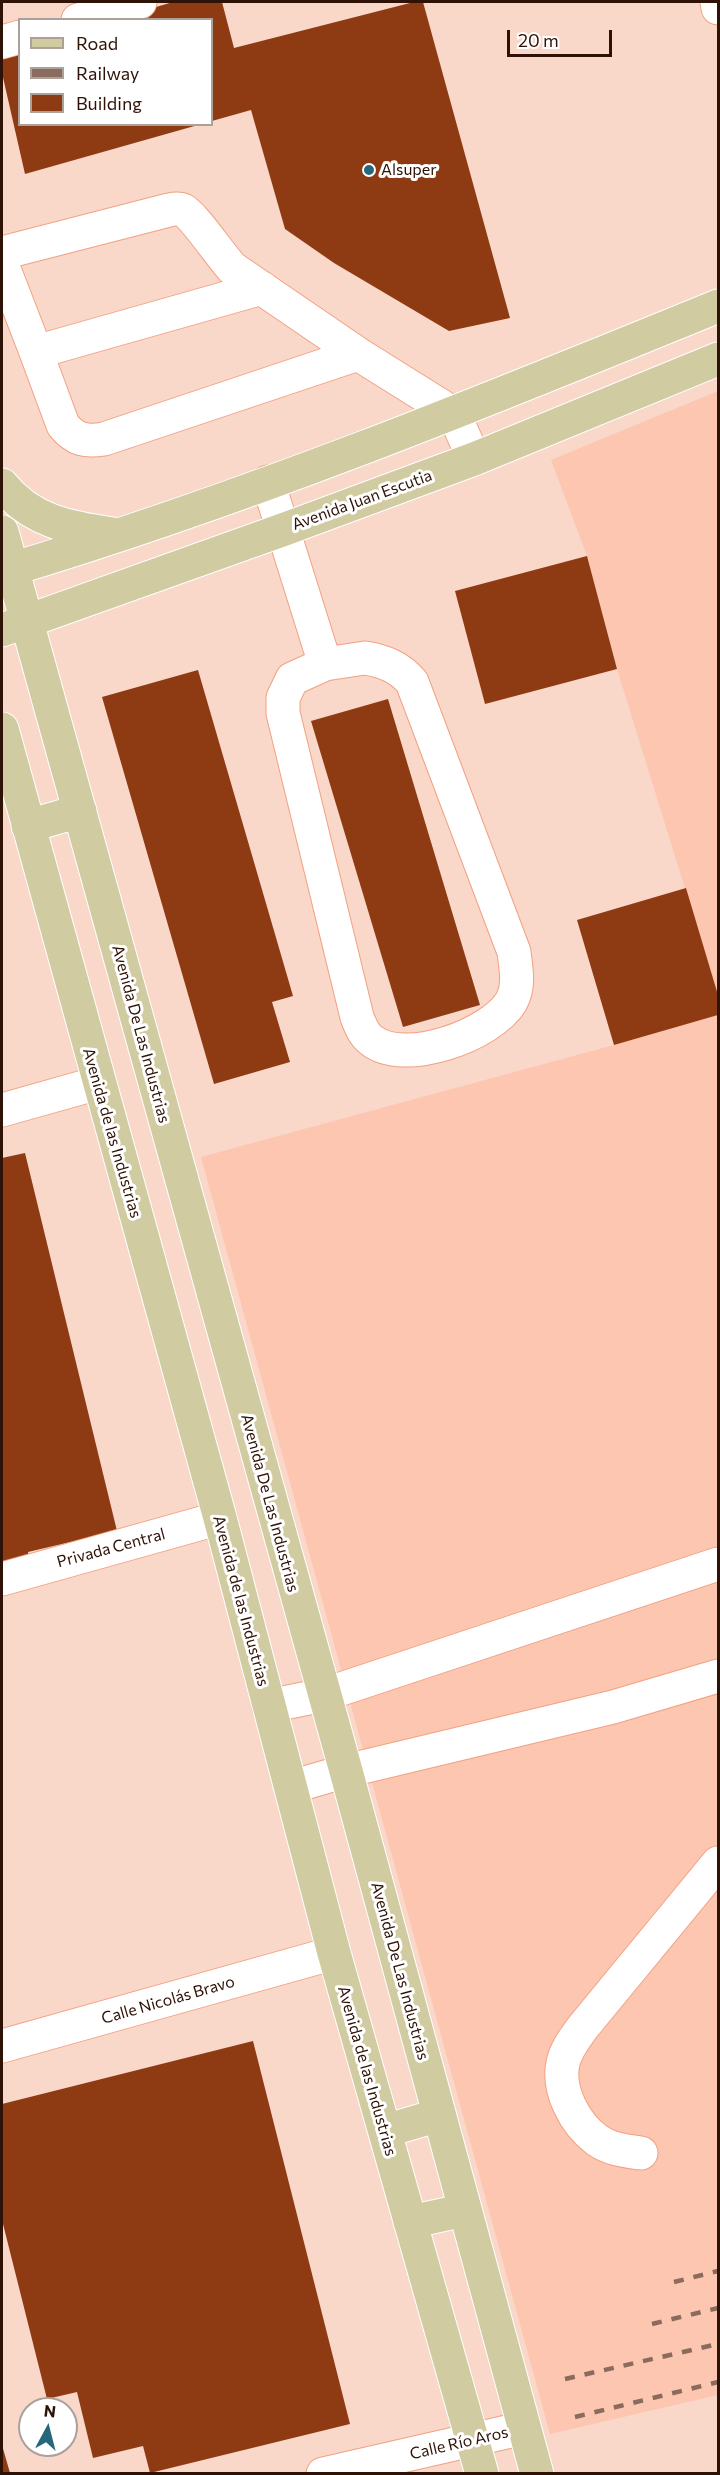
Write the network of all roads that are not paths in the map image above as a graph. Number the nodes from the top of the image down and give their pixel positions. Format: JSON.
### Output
{"nodes":[{"id":1,"x":140,"y":2,"type":"edge"},
{"id":2,"x":717,"y":2,"type":"edge"},
{"id":3,"x":718,"y":8,"type":"edge"},
{"id":4,"x":85,"y":18,"type":"edge"},
{"id":5,"x":18,"y":38,"type":"edge"},
{"id":6,"x":2,"y":42,"type":"edge"},
{"id":7,"x":2,"y":253,"type":"edge"},
{"id":8,"x":2,"y":264,"type":"edge"},
{"id":9,"x":262,"y":288,"type":"junction"},
{"id":10,"x":718,"y":306,"type":"edge"},
{"id":11,"x":36,"y":352,"type":"junction"},
{"id":12,"x":358,"y":354,"type":"junction"},
{"id":13,"x":718,"y":359,"type":"edge"},
{"id":14,"x":454,"y":414,"type":"junction"},
{"id":15,"x":474,"y":459,"type":"junction"},
{"id":16,"x":268,"y":482,"type":"junction"},
{"id":17,"x":2,"y":484,"type":"edge"},
{"id":18,"x":285,"y":529,"type":"junction"},
{"id":19,"x":2,"y":532,"type":"edge"},
{"id":20,"x":121,"y":535,"type":"junction"},
{"id":21,"x":7,"y":571,"type":"edge"},
{"id":22,"x":15,"y":626,"type":"edge"},
{"id":23,"x":325,"y":664,"type":"junction"},
{"id":24,"x":2,"y":729,"type":"edge"},
{"id":25,"x":80,"y":811,"type":"junction"},
{"id":26,"x":28,"y":826,"type":"junction"},
{"id":27,"x":98,"y":1083,"type":"junction"},
{"id":28,"x":2,"y":1110,"type":"edge"},
{"id":29,"x":239,"y":1391,"type":"junction"},
{"id":30,"x":188,"y":1405,"type":"junction"},
{"id":31,"x":220,"y":1518,"type":"junction"},
{"id":32,"x":718,"y":1564,"type":"edge"},
{"id":33,"x":2,"y":1578,"type":"edge"},
{"id":34,"x":718,"y":1676,"type":"edge"},
{"id":35,"x":323,"y":1695,"type":"junction"},
{"id":36,"x":269,"y":1706,"type":"junction"},
{"id":37,"x":346,"y":1771,"type":"junction"},
{"id":38,"x":291,"y":1787,"type":"junction"},
{"id":39,"x":718,"y":1863,"type":"edge"},
{"id":40,"x":334,"y":1953,"type":"junction"},
{"id":41,"x":2,"y":2046,"type":"edge"},
{"id":42,"x":439,"y":2115,"type":"junction"},
{"id":43,"x":385,"y":2131,"type":"junction"},
{"id":44,"x":641,"y":2153,"type":"dead end"},
{"id":45,"x":465,"y":2210,"type":"junction"},
{"id":46,"x":410,"y":2223,"type":"junction"},
{"id":47,"x":524,"y":2428,"type":"junction"},
{"id":48,"x":472,"y":2440,"type":"junction"},
{"id":49,"x":323,"y":2474,"type":"edge"},
{"id":50,"x":482,"y":2474,"type":"edge"},
{"id":51,"x":537,"y":2474,"type":"edge"}],
"edges":[{"from":1,"to":4,"type":"street"},
{"from":2,"to":3,"type":"street"},
{"from":5,"to":6,"type":"street"},
{"from":7,"to":9,"type":"street"},
{"from":8,"to":11,"type":"street"},
{"from":9,"to":11,"type":"street"},
{"from":9,"to":12,"type":"street"},
{"from":10,"to":14,"type":"main road"},
{"from":11,"to":12,"type":"street"},
{"from":12,"to":14,"type":"street"},
{"from":13,"to":15,"type":"main road","name":"Avenida Juan Escutia"},
{"from":14,"to":15,"type":"street"},
{"from":14,"to":16,"type":"main road"},
{"from":15,"to":18,"type":"main road","name":"Avenida Juan Escutia"},
{"from":16,"to":18,"type":"street"},
{"from":16,"to":20,"type":"main road"},
{"from":17,"to":20,"type":"main road"},
{"from":18,"to":22,"type":"main road","name":"Avenida Juan Escutia"},
{"from":18,"to":23,"type":"street"},
{"from":19,"to":21,"type":"main road","name":"Avenida De Las Industrias"},
{"from":20,"to":21,"type":"main road"},
{"from":21,"to":22,"type":"main road","name":"Avenida De Las Industrias"},
{"from":22,"to":25,"type":"main road","name":"Avenida De Las Industrias"},
{"from":23,"to":23,"type":"street"},
{"from":24,"to":26,"type":"main road","name":"Avenida de las Industrias"},
{"from":25,"to":26,"type":"main road"},
{"from":25,"to":29,"type":"main road","name":"Avenida De Las Industrias"},
{"from":26,"to":27,"type":"main road","name":"Avenida de las Industrias"},
{"from":27,"to":28,"type":"street"},
{"from":27,"to":30,"type":"main road","name":"Avenida de las Industrias"},
{"from":29,"to":30,"type":"main road"},
{"from":29,"to":35,"type":"main road","name":"Avenida De Las Industrias"},
{"from":30,"to":31,"type":"main road","name":"Avenida de las Industrias"},
{"from":31,"to":33,"type":"street","name":"Privada Central"},
{"from":31,"to":36,"type":"main road","name":"Avenida de las Industrias"},
{"from":32,"to":35,"type":"street"},
{"from":34,"to":37,"type":"street"},
{"from":35,"to":36,"type":"street"},
{"from":35,"to":37,"type":"main road","name":"Avenida De Las Industrias"},
{"from":36,"to":38,"type":"main road","name":"Avenida de las Industrias"},
{"from":37,"to":38,"type":"street"},
{"from":37,"to":42,"type":"main road","name":"Avenida De Las Industrias"},
{"from":38,"to":40,"type":"main road","name":"Avenida de las Industrias"},
{"from":39,"to":44,"type":"street"},
{"from":40,"to":41,"type":"street","name":"Calle Nicolás Bravo"},
{"from":40,"to":43,"type":"main road","name":"Avenida de las Industrias"},
{"from":42,"to":43,"type":"main road"},
{"from":42,"to":45,"type":"main road","name":"Avenida De Las Industrias"},
{"from":43,"to":46,"type":"main road","name":"Avenida de las Industrias"},
{"from":45,"to":46,"type":"main road"},
{"from":45,"to":47,"type":"main road","name":"Avenida De Las Industrias"},
{"from":46,"to":48,"type":"main road","name":"Avenida de las Industrias"},
{"from":47,"to":48,"type":"street","name":"Calle Río Aros"},
{"from":47,"to":51,"type":"main road","name":"Avenida De Las Industrias"},
{"from":48,"to":49,"type":"street","name":"Calle Río Aros"},
{"from":48,"to":50,"type":"main road","name":"Avenida de las Industrias"}]}
